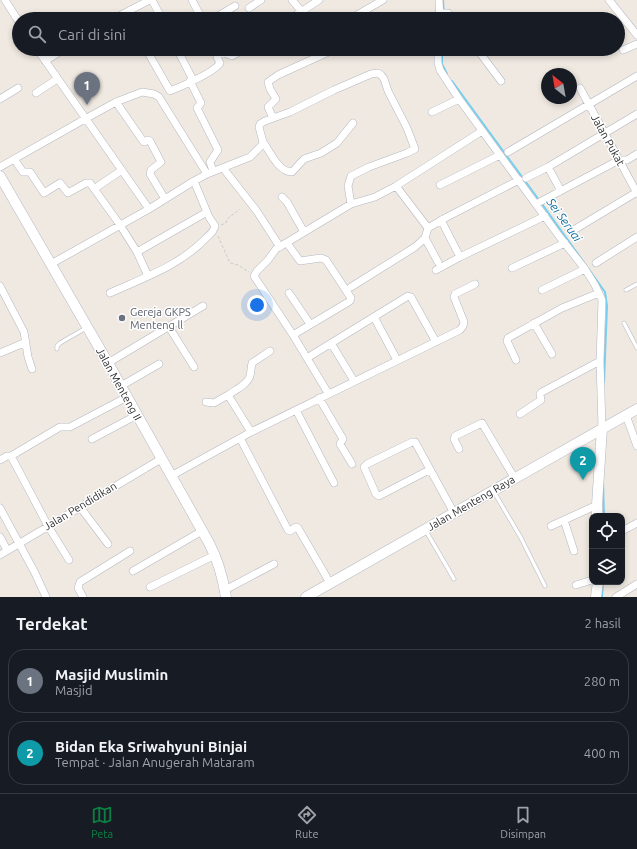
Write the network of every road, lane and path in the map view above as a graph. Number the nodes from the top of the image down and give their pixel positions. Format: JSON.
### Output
{"nodes":[{"id":1,"x":5,"y":0,"type":"edge"},
{"id":2,"x":151,"y":0,"type":"edge"},
{"id":3,"x":192,"y":0,"type":"edge"},
{"id":4,"x":261,"y":0,"type":"edge"},
{"id":5,"x":292,"y":0,"type":"edge"},
{"id":6,"x":319,"y":0,"type":"edge"},
{"id":7,"x":383,"y":0,"type":"edge"},
{"id":8,"x":439,"y":0,"type":"edge"},
{"id":9,"x":609,"y":0,"type":"edge"},
{"id":10,"x":235,"y":6,"type":"dead end"},
{"id":11,"x":249,"y":8,"type":"dead end"},
{"id":12,"x":302,"y":11,"type":"joint"},
{"id":13,"x":13,"y":12,"type":"edge"},
{"id":14,"x":132,"y":12,"type":"edge"},
{"id":15,"x":158,"y":12,"type":"edge"},
{"id":16,"x":198,"y":12,"type":"edge"},
{"id":17,"x":225,"y":12,"type":"edge"},
{"id":18,"x":362,"y":12,"type":"edge"},
{"id":19,"x":442,"y":12,"type":"edge"},
{"id":20,"x":619,"y":12,"type":"edge"},
{"id":21,"x":625,"y":20,"type":"edge"},
{"id":22,"x":637,"y":35,"type":"edge"},
{"id":23,"x":637,"y":44,"type":"edge"},
{"id":24,"x":625,"y":50,"type":"edge"},
{"id":25,"x":42,"y":56,"type":"edge"},
{"id":26,"x":53,"y":56,"type":"edge"},
{"id":27,"x":150,"y":56,"type":"edge"},
{"id":28,"x":180,"y":56,"type":"edge"},
{"id":29,"x":218,"y":56,"type":"edge"},
{"id":30,"x":318,"y":56,"type":"edge"},
{"id":31,"x":438,"y":56,"type":"edge"},
{"id":32,"x":482,"y":56,"type":"edge"},
{"id":33,"x":45,"y":61,"type":"junction"},
{"id":34,"x":637,"y":76,"type":"edge"},
{"id":35,"x":57,"y":79,"type":"junction"},
{"id":36,"x":191,"y":80,"type":"junction"},
{"id":37,"x":501,"y":81,"type":"dead end"},
{"id":38,"x":18,"y":88,"type":"dead end"},
{"id":39,"x":580,"y":88,"type":"dead end"},
{"id":40,"x":170,"y":91,"type":"junction"},
{"id":41,"x":36,"y":93,"type":"dead end"},
{"id":42,"x":159,"y":97,"type":"junction"},
{"id":43,"x":0,"y":99,"type":"edge"},
{"id":44,"x":459,"y":99,"type":"junction"},
{"id":45,"x":116,"y":102,"type":"junction"},
{"id":46,"x":589,"y":104,"type":"junction"},
{"id":47,"x":432,"y":112,"type":"dead end"},
{"id":48,"x":637,"y":114,"type":"edge"},
{"id":49,"x":274,"y":118,"type":"junction"},
{"id":50,"x":85,"y":119,"type":"junction"},
{"id":51,"x":354,"y":123,"type":"dead end"},
{"id":52,"x":482,"y":131,"type":"junction"},
{"id":53,"x":604,"y":133,"type":"junction"},
{"id":54,"x":263,"y":142,"type":"junction"},
{"id":55,"x":508,"y":152,"type":"dead end"},
{"id":56,"x":637,"y":154,"type":"edge"},
{"id":57,"x":500,"y":155,"type":"junction"},
{"id":58,"x":14,"y":159,"type":"junction"},
{"id":59,"x":619,"y":160,"type":"junction"},
{"id":60,"x":0,"y":167,"type":"edge"},
{"id":61,"x":548,"y":167,"type":"junction"},
{"id":62,"x":223,"y":168,"type":"junction"},
{"id":63,"x":122,"y":170,"type":"junction"},
{"id":64,"x":210,"y":173,"type":"junction"},
{"id":65,"x":0,"y":176,"type":"edge"},
{"id":66,"x":526,"y":178,"type":"dead end"},
{"id":67,"x":519,"y":180,"type":"junction"},
{"id":68,"x":194,"y":181,"type":"junction"},
{"id":69,"x":440,"y":185,"type":"dead end"},
{"id":70,"x":396,"y":186,"type":"junction"},
{"id":71,"x":94,"y":189,"type":"junction"},
{"id":72,"x":561,"y":191,"type":"junction"},
{"id":73,"x":637,"y":192,"type":"edge"},
{"id":74,"x":282,"y":197,"type":"dead end"},
{"id":75,"x":165,"y":199,"type":"junction"},
{"id":76,"x":539,"y":203,"type":"junction"},
{"id":77,"x":351,"y":204,"type":"junction"},
{"id":78,"x":149,"y":209,"type":"junction"},
{"id":79,"x":240,"y":209,"type":"dead end"},
{"id":80,"x":207,"y":212,"type":"junction"},
{"id":81,"x":545,"y":216,"type":"junction"},
{"id":82,"x":441,"y":220,"type":"junction"},
{"id":83,"x":120,"y":225,"type":"junction"},
{"id":84,"x":428,"y":228,"type":"junction"},
{"id":85,"x":214,"y":229,"type":"junction"},
{"id":86,"x":572,"y":231,"type":"dead end"},
{"id":87,"x":304,"y":232,"type":"junction"},
{"id":88,"x":637,"y":237,"type":"edge"},
{"id":89,"x":425,"y":238,"type":"junction"},
{"id":90,"x":565,"y":243,"type":"junction"},
{"id":91,"x":284,"y":245,"type":"junction"},
{"id":92,"x":137,"y":252,"type":"junction"},
{"id":93,"x":460,"y":256,"type":"junction"},
{"id":94,"x":438,"y":262,"type":"dead end"},
{"id":95,"x":596,"y":263,"type":"dead end"},
{"id":96,"x":51,"y":264,"type":"junction"},
{"id":97,"x":512,"y":268,"type":"dead end"},
{"id":98,"x":436,"y":270,"type":"dead end"},
{"id":99,"x":585,"y":270,"type":"junction"},
{"id":100,"x":148,"y":276,"type":"junction"},
{"id":101,"x":254,"y":276,"type":"junction"},
{"id":102,"x":475,"y":284,"type":"dead end"},
{"id":103,"x":637,"y":284,"type":"edge"},
{"id":104,"x":0,"y":286,"type":"edge"},
{"id":105,"x":351,"y":287,"type":"dead end"},
{"id":106,"x":542,"y":290,"type":"dead end"},
{"id":107,"x":626,"y":290,"type":"dead end"},
{"id":108,"x":110,"y":293,"type":"dead end"},
{"id":109,"x":288,"y":293,"type":"dead end"},
{"id":110,"x":599,"y":293,"type":"junction"},
{"id":111,"x":203,"y":306,"type":"dead end"},
{"id":112,"x":374,"y":317,"type":"junction"},
{"id":113,"x":534,"y":323,"type":"junction"},
{"id":114,"x":624,"y":323,"type":"dead end"},
{"id":115,"x":310,"y":324,"type":"junction"},
{"id":116,"x":87,"y":327,"type":"junction"},
{"id":117,"x":169,"y":327,"type":"junction"},
{"id":118,"x":293,"y":335,"type":"junction"},
{"id":119,"x":26,"y":342,"type":"junction"},
{"id":120,"x":436,"y":342,"type":"junction"},
{"id":121,"x":331,"y":343,"type":"junction"},
{"id":122,"x":637,"y":348,"type":"edge"},
{"id":123,"x":58,"y":349,"type":"dead end"},
{"id":124,"x":270,"y":351,"type":"dead end"},
{"id":125,"x":0,"y":353,"type":"edge"},
{"id":126,"x":552,"y":354,"type":"dead end"},
{"id":127,"x":307,"y":358,"type":"junction"},
{"id":128,"x":398,"y":360,"type":"junction"},
{"id":129,"x":516,"y":360,"type":"dead end"},
{"id":130,"x":600,"y":361,"type":"junction"},
{"id":131,"x":108,"y":363,"type":"junction"},
{"id":132,"x":159,"y":364,"type":"dead end"},
{"id":133,"x":194,"y":367,"type":"dead end"},
{"id":134,"x":32,"y":369,"type":"dead end"},
{"id":135,"x":354,"y":381,"type":"junction"},
{"id":136,"x":121,"y":386,"type":"junction"},
{"id":137,"x":328,"y":393,"type":"junction"},
{"id":138,"x":228,"y":395,"type":"junction"},
{"id":139,"x":127,"y":397,"type":"junction"},
{"id":140,"x":319,"y":398,"type":"junction"},
{"id":141,"x":206,"y":402,"type":"dead end"},
{"id":142,"x":637,"y":409,"type":"edge"},
{"id":143,"x":296,"y":410,"type":"junction"},
{"id":144,"x":520,"y":414,"type":"dead end"},
{"id":145,"x":137,"y":415,"type":"junction"},
{"id":146,"x":626,"y":415,"type":"junction"},
{"id":147,"x":602,"y":428,"type":"junction"},
{"id":148,"x":251,"y":432,"type":"junction"},
{"id":149,"x":92,"y":438,"type":"dead end"},
{"id":150,"x":240,"y":438,"type":"junction"},
{"id":151,"x":637,"y":446,"type":"edge"},
{"id":152,"x":459,"y":449,"type":"dead end"},
{"id":153,"x":11,"y":456,"type":"junction"},
{"id":154,"x":161,"y":459,"type":"junction"},
{"id":155,"x":0,"y":460,"type":"edge"},
{"id":156,"x":352,"y":464,"type":"dead end"},
{"id":157,"x":429,"y":470,"type":"junction"},
{"id":158,"x":171,"y":476,"type":"junction"},
{"id":159,"x":514,"y":479,"type":"junction"},
{"id":160,"x":334,"y":483,"type":"dead end"},
{"id":161,"x":494,"y":491,"type":"junction"},
{"id":162,"x":597,"y":505,"type":"junction"},
{"id":163,"x":80,"y":507,"type":"junction"},
{"id":164,"x":0,"y":508,"type":"edge"},
{"id":165,"x":454,"y":513,"type":"junction"},
{"id":166,"x":597,"y":513,"type":"edge"},
{"id":167,"x":564,"y":520,"type":"junction"},
{"id":168,"x":637,"y":523,"type":"edge"},
{"id":169,"x":48,"y":526,"type":"junction"},
{"id":170,"x":551,"y":526,"type":"dead end"},
{"id":171,"x":625,"y":529,"type":"edge"},
{"id":172,"x":425,"y":530,"type":"junction"},
{"id":173,"x":202,"y":531,"type":"junction"},
{"id":174,"x":0,"y":537,"type":"edge"},
{"id":175,"x":19,"y":543,"type":"junction"},
{"id":176,"x":108,"y":544,"type":"dead end"},
{"id":177,"x":7,"y":550,"type":"junction"},
{"id":178,"x":130,"y":551,"type":"dead end"},
{"id":179,"x":574,"y":551,"type":"dead end"},
{"id":180,"x":0,"y":555,"type":"edge"},
{"id":181,"x":215,"y":555,"type":"junction"},
{"id":182,"x":69,"y":560,"type":"dead end"},
{"id":183,"x":274,"y":564,"type":"dead end"},
{"id":184,"x":132,"y":571,"type":"dead end"},
{"id":185,"x":454,"y":579,"type":"dead end"},
{"id":186,"x":589,"y":581,"type":"edge"},
{"id":187,"x":330,"y":583,"type":"junction"},
{"id":188,"x":637,"y":584,"type":"edge"},
{"id":189,"x":576,"y":585,"type":"dead end"},
{"id":190,"x":598,"y":585,"type":"edge"},
{"id":191,"x":545,"y":586,"type":"dead end"},
{"id":192,"x":150,"y":588,"type":"dead end"},
{"id":193,"x":225,"y":594,"type":"edge"},
{"id":194,"x":46,"y":597,"type":"edge"},
{"id":195,"x":83,"y":597,"type":"edge"},
{"id":196,"x":306,"y":597,"type":"edge"},
{"id":197,"x":596,"y":597,"type":"edge"},
{"id":198,"x":616,"y":597,"type":"edge"}],
"edges":[{"from":1,"to":13,"type":"street"},
{"from":2,"to":14,"type":"street"},
{"from":2,"to":15,"type":"street"},
{"from":3,"to":16,"type":"street"},
{"from":4,"to":11,"type":"street"},
{"from":5,"to":12,"type":"street"},
{"from":6,"to":12,"type":"street"},
{"from":7,"to":18,"type":"street"},
{"from":8,"to":19,"type":"street"},
{"from":9,"to":20,"type":"street"},
{"from":10,"to":17,"type":"street"},
{"from":21,"to":22,"type":"street"},
{"from":23,"to":24,"type":"street"},
{"from":25,"to":33,"type":"street"},
{"from":26,"to":33,"type":"street"},
{"from":27,"to":40,"type":"street"},
{"from":28,"to":36,"type":"street"},
{"from":29,"to":36,"type":"street"},
{"from":30,"to":49,"type":"street"},
{"from":31,"to":44,"type":"street"},
{"from":32,"to":37,"type":"street"},
{"from":33,"to":35,"type":"street"},
{"from":34,"to":46,"type":"street"},
{"from":35,"to":41,"type":"street"},
{"from":35,"to":50,"type":"street"},
{"from":36,"to":40,"type":"street"},
{"from":36,"to":64,"type":"street"},
{"from":38,"to":43,"type":"street"},
{"from":39,"to":46,"type":"street","name":"Jalan Pukat"},
{"from":40,"to":42,"type":"street"},
{"from":42,"to":45,"type":"street"},
{"from":42,"to":64,"type":"street"},
{"from":44,"to":47,"type":"street"},
{"from":44,"to":52,"type":"street"},
{"from":45,"to":50,"type":"street"},
{"from":45,"to":75,"type":"street"},
{"from":46,"to":53,"type":"street","name":"Jalan Pukat"},
{"from":46,"to":55,"type":"street"},
{"from":48,"to":53,"type":"street"},
{"from":49,"to":54,"type":"street"},
{"from":49,"to":77,"type":"street"},
{"from":50,"to":58,"type":"street"},
{"from":50,"to":63,"type":"street"},
{"from":51,"to":54,"type":"street"},
{"from":52,"to":57,"type":"street"},
{"from":52,"to":70,"type":"street"},
{"from":53,"to":59,"type":"street","name":"Jalan Pukat"},
{"from":53,"to":61,"type":"street"},
{"from":54,"to":62,"type":"street"},
{"from":56,"to":59,"type":"street"},
{"from":57,"to":67,"type":"street"},
{"from":57,"to":69,"type":"street"},
{"from":58,"to":60,"type":"street"},
{"from":58,"to":71,"type":"street"},
{"from":59,"to":72,"type":"street"},
{"from":59,"to":73,"type":"street","name":"Jalan Pukat"},
{"from":61,"to":66,"type":"street"},
{"from":61,"to":72,"type":"street"},
{"from":62,"to":64,"type":"street"},
{"from":62,"to":91,"type":"street"},
{"from":63,"to":71,"type":"street"},
{"from":63,"to":78,"type":"street"},
{"from":64,"to":68,"type":"street"},
{"from":65,"to":96,"type":"street","name":"Jalan Menteng II"},
{"from":67,"to":76,"type":"street"},
{"from":67,"to":82,"type":"street"},
{"from":68,"to":75,"type":"street"},
{"from":68,"to":80,"type":"street"},
{"from":70,"to":77,"type":"street"},
{"from":70,"to":84,"type":"street"},
{"from":71,"to":83,"type":"street"},
{"from":72,"to":76,"type":"street"},
{"from":73,"to":86,"type":"street"},
{"from":74,"to":87,"type":"street"},
{"from":75,"to":78,"type":"street"},
{"from":76,"to":81,"type":"street"},
{"from":77,"to":87,"type":"street"},
{"from":78,"to":83,"type":"street"},
{"from":79,"to":85,"type":"path"},
{"from":80,"to":85,"type":"street"},
{"from":80,"to":92,"type":"street"},
{"from":81,"to":90,"type":"street"},
{"from":81,"to":93,"type":"street"},
{"from":82,"to":84,"type":"street"},
{"from":82,"to":93,"type":"street"},
{"from":83,"to":92,"type":"street"},
{"from":83,"to":96,"type":"street"},
{"from":84,"to":89,"type":"street"},
{"from":85,"to":100,"type":"street"},
{"from":85,"to":101,"type":"path"},
{"from":87,"to":91,"type":"street"},
{"from":88,"to":95,"type":"street"},
{"from":89,"to":94,"type":"street"},
{"from":89,"to":105,"type":"street"},
{"from":90,"to":97,"type":"street"},
{"from":90,"to":99,"type":"street"},
{"from":91,"to":101,"type":"street"},
{"from":91,"to":115,"type":"street"},
{"from":92,"to":100,"type":"street"},
{"from":93,"to":98,"type":"street"},
{"from":96,"to":116,"type":"street","name":"Jalan Menteng II"},
{"from":99,"to":106,"type":"street"},
{"from":99,"to":110,"type":"street"},
{"from":100,"to":108,"type":"street"},
{"from":101,"to":118,"type":"street"},
{"from":102,"to":120,"type":"street"},
{"from":103,"to":107,"type":"lane"},
{"from":104,"to":119,"type":"street"},
{"from":109,"to":115,"type":"street"},
{"from":110,"to":113,"type":"street"},
{"from":110,"to":130,"type":"street"},
{"from":111,"to":117,"type":"street"},
{"from":112,"to":120,"type":"street"},
{"from":112,"to":121,"type":"street"},
{"from":112,"to":128,"type":"street"},
{"from":113,"to":126,"type":"street"},
{"from":113,"to":129,"type":"street"},
{"from":114,"to":122,"type":"lane"},
{"from":115,"to":118,"type":"street"},
{"from":116,"to":123,"type":"lane"},
{"from":116,"to":131,"type":"street","name":"Jalan Menteng II"},
{"from":117,"to":131,"type":"street"},
{"from":117,"to":133,"type":"street"},
{"from":118,"to":127,"type":"street"},
{"from":119,"to":125,"type":"street"},
{"from":119,"to":134,"type":"street"},
{"from":120,"to":128,"type":"street"},
{"from":121,"to":127,"type":"street"},
{"from":121,"to":135,"type":"street"},
{"from":124,"to":138,"type":"street"},
{"from":127,"to":137,"type":"street"},
{"from":128,"to":135,"type":"street"},
{"from":130,"to":144,"type":"street"},
{"from":130,"to":147,"type":"street"},
{"from":131,"to":136,"type":"street","name":"Jalan Menteng II"},
{"from":132,"to":136,"type":"street"},
{"from":135,"to":137,"type":"street"},
{"from":136,"to":139,"type":"street","name":"Jalan Menteng II"},
{"from":137,"to":140,"type":"street"},
{"from":138,"to":141,"type":"street"},
{"from":138,"to":148,"type":"street"},
{"from":139,"to":145,"type":"street","name":"Jalan Menteng II"},
{"from":139,"to":153,"type":"street"},
{"from":140,"to":143,"type":"street"},
{"from":140,"to":156,"type":"street"},
{"from":142,"to":146,"type":"street","name":"Jalan Menteng Raya"},
{"from":143,"to":148,"type":"street"},
{"from":143,"to":160,"type":"street"},
{"from":145,"to":149,"type":"street"},
{"from":145,"to":154,"type":"street","name":"Jalan Menteng II"},
{"from":146,"to":147,"type":"street","name":"Jalan Menteng Raya"},
{"from":146,"to":151,"type":"street"},
{"from":147,"to":159,"type":"street","name":"Jalan Menteng Raya"},
{"from":147,"to":162,"type":"street"},
{"from":148,"to":150,"type":"street"},
{"from":150,"to":158,"type":"street"},
{"from":150,"to":187,"type":"street"},
{"from":152,"to":159,"type":"street"},
{"from":153,"to":155,"type":"street"},
{"from":153,"to":169,"type":"street"},
{"from":154,"to":158,"type":"street","name":"Jalan Menteng II"},
{"from":154,"to":163,"type":"street","name":"Jalan Pendidikan"},
{"from":157,"to":157,"type":"street"},
{"from":157,"to":165,"type":"street"},
{"from":158,"to":173,"type":"street","name":"Jalan Menteng II"},
{"from":159,"to":161,"type":"street","name":"Jalan Menteng Raya"},
{"from":161,"to":165,"type":"street","name":"Jalan Menteng Raya"},
{"from":161,"to":191,"type":"lane"},
{"from":162,"to":166,"type":"street"},
{"from":162,"to":167,"type":"street"},
{"from":163,"to":169,"type":"street","name":"Jalan Pendidikan"},
{"from":163,"to":176,"type":"street"},
{"from":164,"to":175,"type":"street"},
{"from":165,"to":172,"type":"street","name":"Jalan Menteng Raya"},
{"from":167,"to":170,"type":"street"},
{"from":167,"to":179,"type":"street"},
{"from":168,"to":171,"type":"street"},
{"from":169,"to":175,"type":"street","name":"Jalan Pendidikan"},
{"from":169,"to":182,"type":"street"},
{"from":172,"to":185,"type":"lane"},
{"from":172,"to":187,"type":"street","name":"Jalan Menteng Raya"},
{"from":173,"to":181,"type":"street","name":"Jalan Menteng II"},
{"from":173,"to":184,"type":"street"},
{"from":174,"to":177,"type":"street"},
{"from":175,"to":177,"type":"street","name":"Jalan Pendidikan"},
{"from":175,"to":194,"type":"street"},
{"from":177,"to":180,"type":"street","name":"Jalan Pendidikan"},
{"from":178,"to":195,"type":"street"},
{"from":181,"to":192,"type":"street"},
{"from":181,"to":193,"type":"street","name":"Jalan Menteng II"},
{"from":183,"to":193,"type":"street"},
{"from":186,"to":189,"type":"street"},
{"from":187,"to":196,"type":"street","name":"Jalan Menteng Raya"},
{"from":188,"to":198,"type":"street"},
{"from":190,"to":197,"type":"street"}]}
